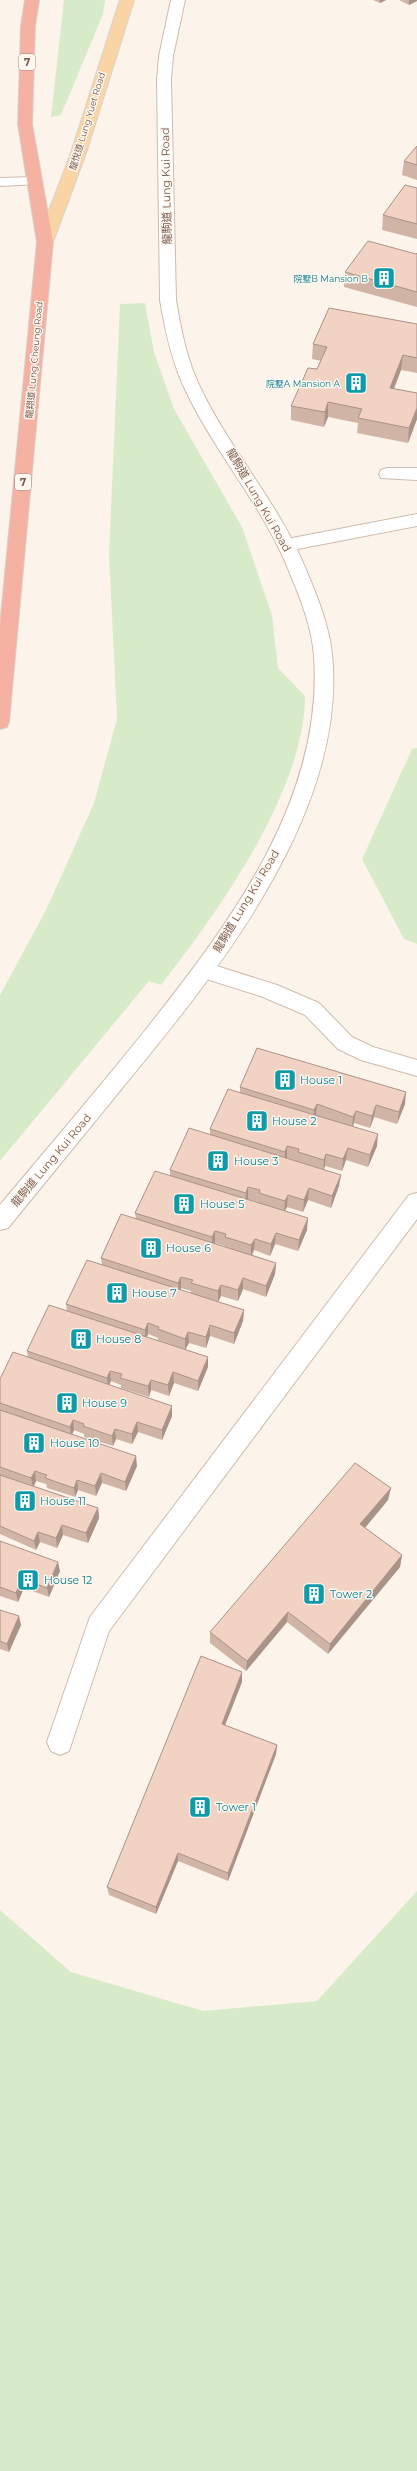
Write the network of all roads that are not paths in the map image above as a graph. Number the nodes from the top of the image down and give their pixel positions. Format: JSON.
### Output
{"nodes":[{"id":1,"x":32,"y":0,"type":"edge"},
{"id":2,"x":127,"y":0,"type":"edge"},
{"id":3,"x":178,"y":0,"type":"edge"},
{"id":4,"x":35,"y":181,"type":"junction"},
{"id":5,"x":0,"y":182,"type":"edge"},
{"id":6,"x":45,"y":242,"type":"junction"},
{"id":7,"x":387,"y":474,"type":"dead end"},
{"id":8,"x":417,"y":474,"type":"edge"},
{"id":9,"x":417,"y":520,"type":"edge"},
{"id":10,"x":288,"y":545,"type":"junction"},
{"id":11,"x":0,"y":722,"type":"edge"},
{"id":12,"x":204,"y":970,"type":"junction"},
{"id":13,"x":417,"y":1068,"type":"edge"},
{"id":14,"x":417,"y":1202,"type":"edge"},
{"id":15,"x":0,"y":1221,"type":"edge"},
{"id":16,"x":60,"y":1742,"type":"dead end"}],
"edges":[{"from":1,"to":4,"type":"highway","name":"龍翔道 Lung Cheung Road","number":"7"},
{"from":2,"to":6,"type":"main road","name":"龍悅道 Lung Yuet Road"},
{"from":3,"to":10,"type":"street","name":"龍駒道 Lung Kui Road"},
{"from":4,"to":5,"type":"street"},
{"from":4,"to":6,"type":"highway","name":"龍翔道 Lung Cheung Road","number":"7"},
{"from":6,"to":11,"type":"highway","name":"龍翔道 Lung Cheung Road","number":"7"},
{"from":7,"to":8,"type":"street"},
{"from":9,"to":10,"type":"street"},
{"from":10,"to":12,"type":"street","name":"龍駒道 Lung Kui Road"},
{"from":12,"to":13,"type":"street"},
{"from":12,"to":15,"type":"street","name":"龍駒道 Lung Kui Road"},
{"from":14,"to":16,"type":"street"}]}
